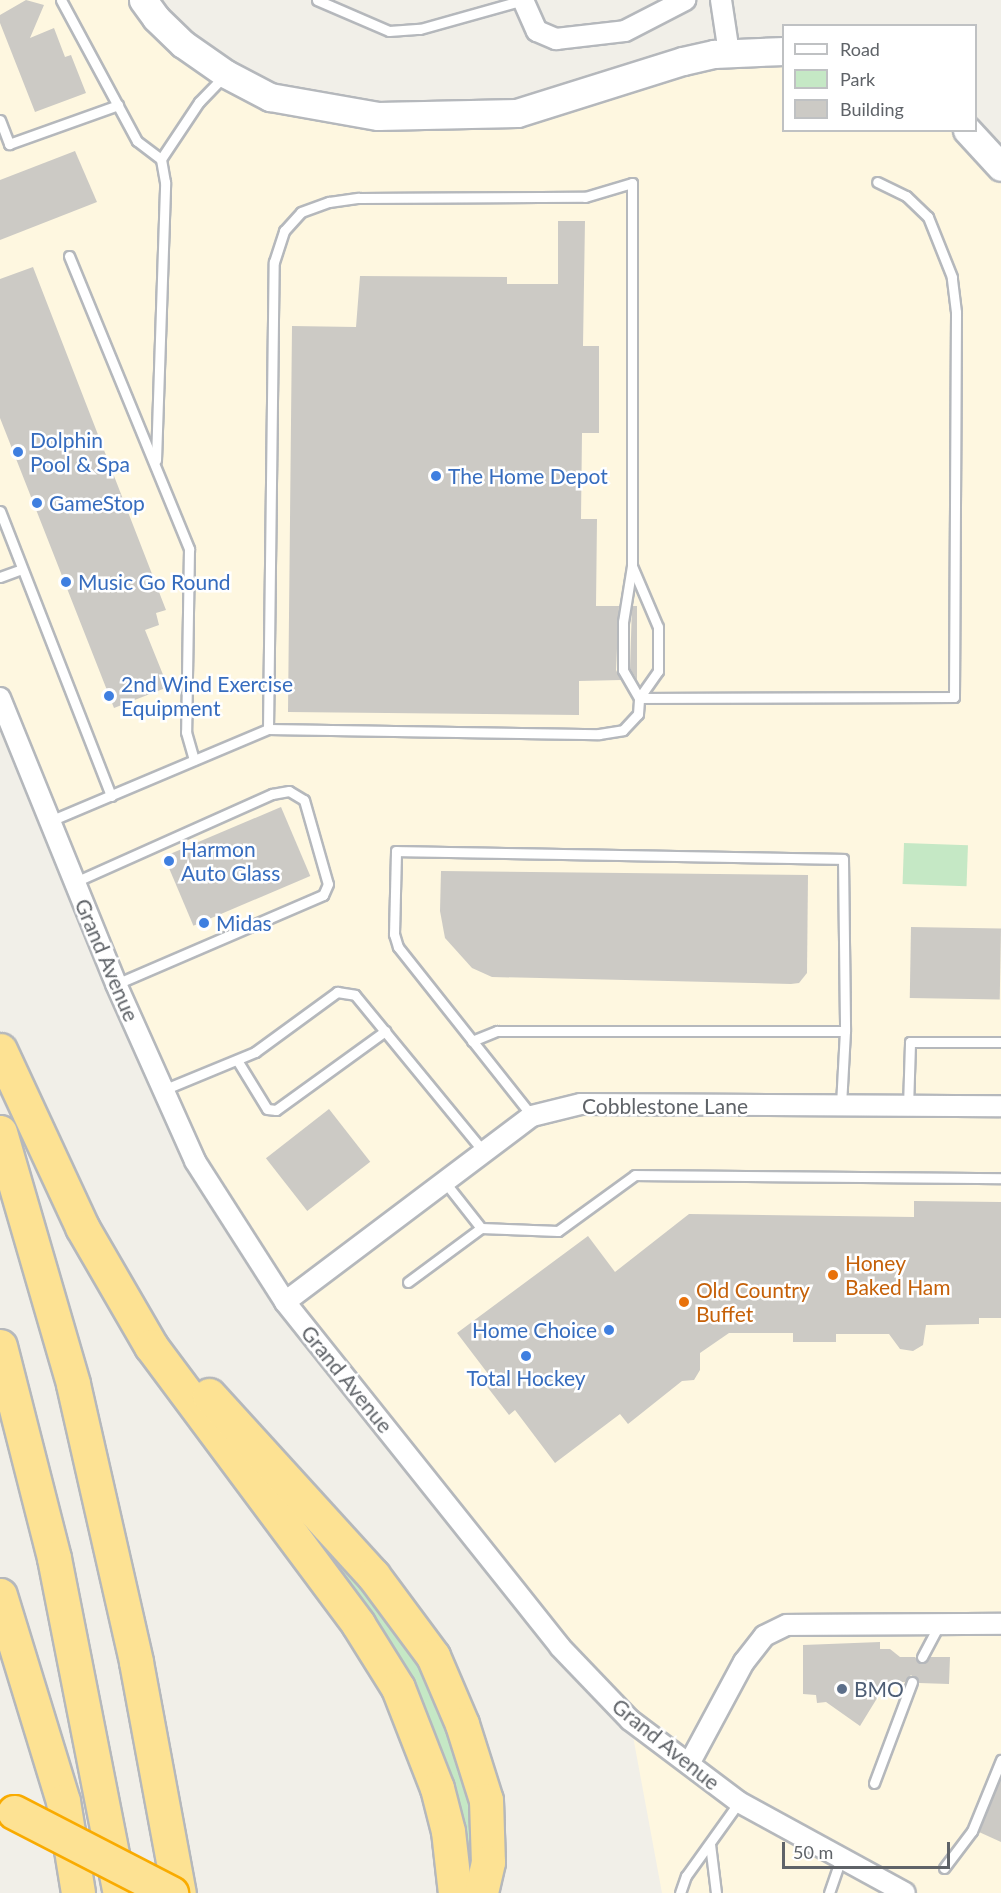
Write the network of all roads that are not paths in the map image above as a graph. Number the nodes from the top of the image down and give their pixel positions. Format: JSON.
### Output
{"nodes":[{"id":1,"x":62,"y":0,"type":"edge"},
{"id":2,"x":143,"y":0,"type":"edge"},
{"id":3,"x":317,"y":0,"type":"edge"},
{"id":4,"x":523,"y":0,"type":"edge"},
{"id":5,"x":685,"y":0,"type":"edge"},
{"id":6,"x":721,"y":0,"type":"edge"},
{"id":7,"x":782,"y":51,"type":"edge"},
{"id":8,"x":729,"y":53,"type":"junction"},
{"id":9,"x":226,"y":74,"type":"junction"},
{"id":10,"x":118,"y":105,"type":"junction"},
{"id":11,"x":0,"y":120,"type":"edge"},
{"id":12,"x":968,"y":132,"type":"edge"},
{"id":13,"x":161,"y":159,"type":"junction"},
{"id":14,"x":1001,"y":167,"type":"edge"},
{"id":15,"x":878,"y":182,"type":"dead end"},
{"id":16,"x":69,"y":256,"type":"dead end"},
{"id":17,"x":156,"y":464,"type":"junction"},
{"id":18,"x":0,"y":511,"type":"edge"},
{"id":19,"x":633,"y":566,"type":"junction"},
{"id":20,"x":22,"y":569,"type":"junction"},
{"id":21,"x":0,"y":577,"type":"edge"},
{"id":22,"x":0,"y":698,"type":"edge"},
{"id":23,"x":639,"y":698,"type":"junction"},
{"id":24,"x":268,"y":729,"type":"junction"},
{"id":25,"x":194,"y":760,"type":"junction"},
{"id":26,"x":111,"y":796,"type":"junction"},
{"id":27,"x":50,"y":821,"type":"junction"},
{"id":28,"x":75,"y":882,"type":"junction"},
{"id":29,"x":116,"y":984,"type":"junction"},
{"id":30,"x":385,"y":1031,"type":"junction"},
{"id":31,"x":845,"y":1031,"type":"junction"},
{"id":32,"x":472,"y":1041,"type":"junction"},
{"id":33,"x":1001,"y":1042,"type":"edge"},
{"id":34,"x":0,"y":1050,"type":"edge"},
{"id":35,"x":237,"y":1060,"type":"junction"},
{"id":36,"x":163,"y":1090,"type":"junction"},
{"id":37,"x":1001,"y":1106,"type":"edge"},
{"id":38,"x":841,"y":1107,"type":"junction"},
{"id":39,"x":908,"y":1107,"type":"junction"},
{"id":40,"x":532,"y":1116,"type":"junction"},
{"id":41,"x":0,"y":1132,"type":"edge"},
{"id":42,"x":483,"y":1151,"type":"junction"},
{"id":43,"x":1001,"y":1178,"type":"edge"},
{"id":44,"x":444,"y":1181,"type":"junction"},
{"id":45,"x":481,"y":1228,"type":"junction"},
{"id":46,"x":111,"y":1279,"type":"junction"},
{"id":47,"x":408,"y":1282,"type":"dead end"},
{"id":48,"x":285,"y":1302,"type":"junction"},
{"id":49,"x":0,"y":1346,"type":"edge"},
{"id":50,"x":0,"y":1595,"type":"edge"},
{"id":51,"x":939,"y":1624,"type":"junction"},
{"id":52,"x":1001,"y":1624,"type":"edge"},
{"id":53,"x":922,"y":1657,"type":"dead end"},
{"id":54,"x":912,"y":1682,"type":"dead end"},
{"id":55,"x":1001,"y":1760,"type":"edge"},
{"id":56,"x":689,"y":1764,"type":"junction"},
{"id":57,"x":874,"y":1783,"type":"dead end"},
{"id":58,"x":739,"y":1802,"type":"junction"},
{"id":59,"x":7,"y":1810,"type":"edge"},
{"id":60,"x":710,"y":1844,"type":"junction"},
{"id":61,"x":841,"y":1858,"type":"junction"},
{"id":62,"x":944,"y":1868,"type":"dead end"},
{"id":63,"x":78,"y":1893,"type":"edge"},
{"id":64,"x":120,"y":1893,"type":"edge"},
{"id":65,"x":171,"y":1893,"type":"edge"},
{"id":66,"x":180,"y":1893,"type":"edge"},
{"id":67,"x":455,"y":1893,"type":"edge"},
{"id":68,"x":481,"y":1893,"type":"edge"},
{"id":69,"x":680,"y":1893,"type":"edge"},
{"id":70,"x":716,"y":1893,"type":"edge"},
{"id":71,"x":829,"y":1893,"type":"edge"},
{"id":72,"x":905,"y":1893,"type":"edge"}],
"edges":[{"from":1,"to":10,"type":"lane"},
{"from":2,"to":9,"type":"street"},
{"from":3,"to":4,"type":"lane"},
{"from":4,"to":5,"type":"street"},
{"from":6,"to":8,"type":"street"},
{"from":7,"to":8,"type":"street"},
{"from":8,"to":9,"type":"street"},
{"from":9,"to":13,"type":"lane"},
{"from":10,"to":11,"type":"lane"},
{"from":10,"to":13,"type":"lane"},
{"from":12,"to":14,"type":"street"},
{"from":13,"to":17,"type":"lane"},
{"from":15,"to":23,"type":"lane"},
{"from":16,"to":17,"type":"lane"},
{"from":17,"to":25,"type":"lane"},
{"from":18,"to":20,"type":"lane"},
{"from":19,"to":23,"type":"lane"},
{"from":19,"to":23,"type":"lane"},
{"from":19,"to":24,"type":"lane"},
{"from":20,"to":21,"type":"lane"},
{"from":20,"to":26,"type":"lane"},
{"from":22,"to":27,"type":"street","name":"Grand Avenue"},
{"from":23,"to":24,"type":"lane"},
{"from":24,"to":25,"type":"lane"},
{"from":25,"to":26,"type":"lane"},
{"from":26,"to":27,"type":"lane"},
{"from":27,"to":28,"type":"street","name":"Grand Avenue"},
{"from":28,"to":29,"type":"street","name":"Grand Avenue"},
{"from":28,"to":29,"type":"lane"},
{"from":29,"to":36,"type":"street","name":"Grand Avenue"},
{"from":30,"to":35,"type":"lane"},
{"from":30,"to":35,"type":"lane"},
{"from":30,"to":42,"type":"lane"},
{"from":31,"to":32,"type":"lane"},
{"from":31,"to":32,"type":"lane"},
{"from":31,"to":38,"type":"lane"},
{"from":32,"to":40,"type":"lane"},
{"from":33,"to":39,"type":"lane"},
{"from":34,"to":46,"type":"highway"},
{"from":35,"to":36,"type":"lane"},
{"from":36,"to":48,"type":"street","name":"Grand Avenue"},
{"from":37,"to":39,"type":"street","name":"Cobblestone Lane"},
{"from":38,"to":39,"type":"street","name":"Cobblestone Lane"},
{"from":38,"to":40,"type":"street","name":"Cobblestone Lane"},
{"from":40,"to":42,"type":"street","name":"Cobblestone Lane"},
{"from":41,"to":66,"type":"highway"},
{"from":42,"to":44,"type":"street","name":"Cobblestone Lane"},
{"from":43,"to":45,"type":"lane"},
{"from":44,"to":45,"type":"lane"},
{"from":44,"to":48,"type":"street","name":"Cobblestone Lane"},
{"from":45,"to":47,"type":"lane"},
{"from":46,"to":67,"type":"highway"},
{"from":46,"to":68,"type":"highway"},
{"from":48,"to":56,"type":"street","name":"Grand Avenue"},
{"from":49,"to":64,"type":"highway"},
{"from":50,"to":63,"type":"highway"},
{"from":51,"to":52,"type":"street"},
{"from":51,"to":53,"type":"lane"},
{"from":51,"to":56,"type":"street"},
{"from":54,"to":57,"type":"lane"},
{"from":55,"to":62,"type":"lane"},
{"from":56,"to":58,"type":"street","name":"Grand Avenue"},
{"from":58,"to":60,"type":"lane"},
{"from":58,"to":61,"type":"street","name":"Grand Avenue"},
{"from":59,"to":65,"type":"highway","bridge":true},
{"from":60,"to":69,"type":"lane"},
{"from":60,"to":70,"type":"lane"},
{"from":61,"to":71,"type":"lane"},
{"from":61,"to":72,"type":"street","name":"Grand Avenue"}]}
